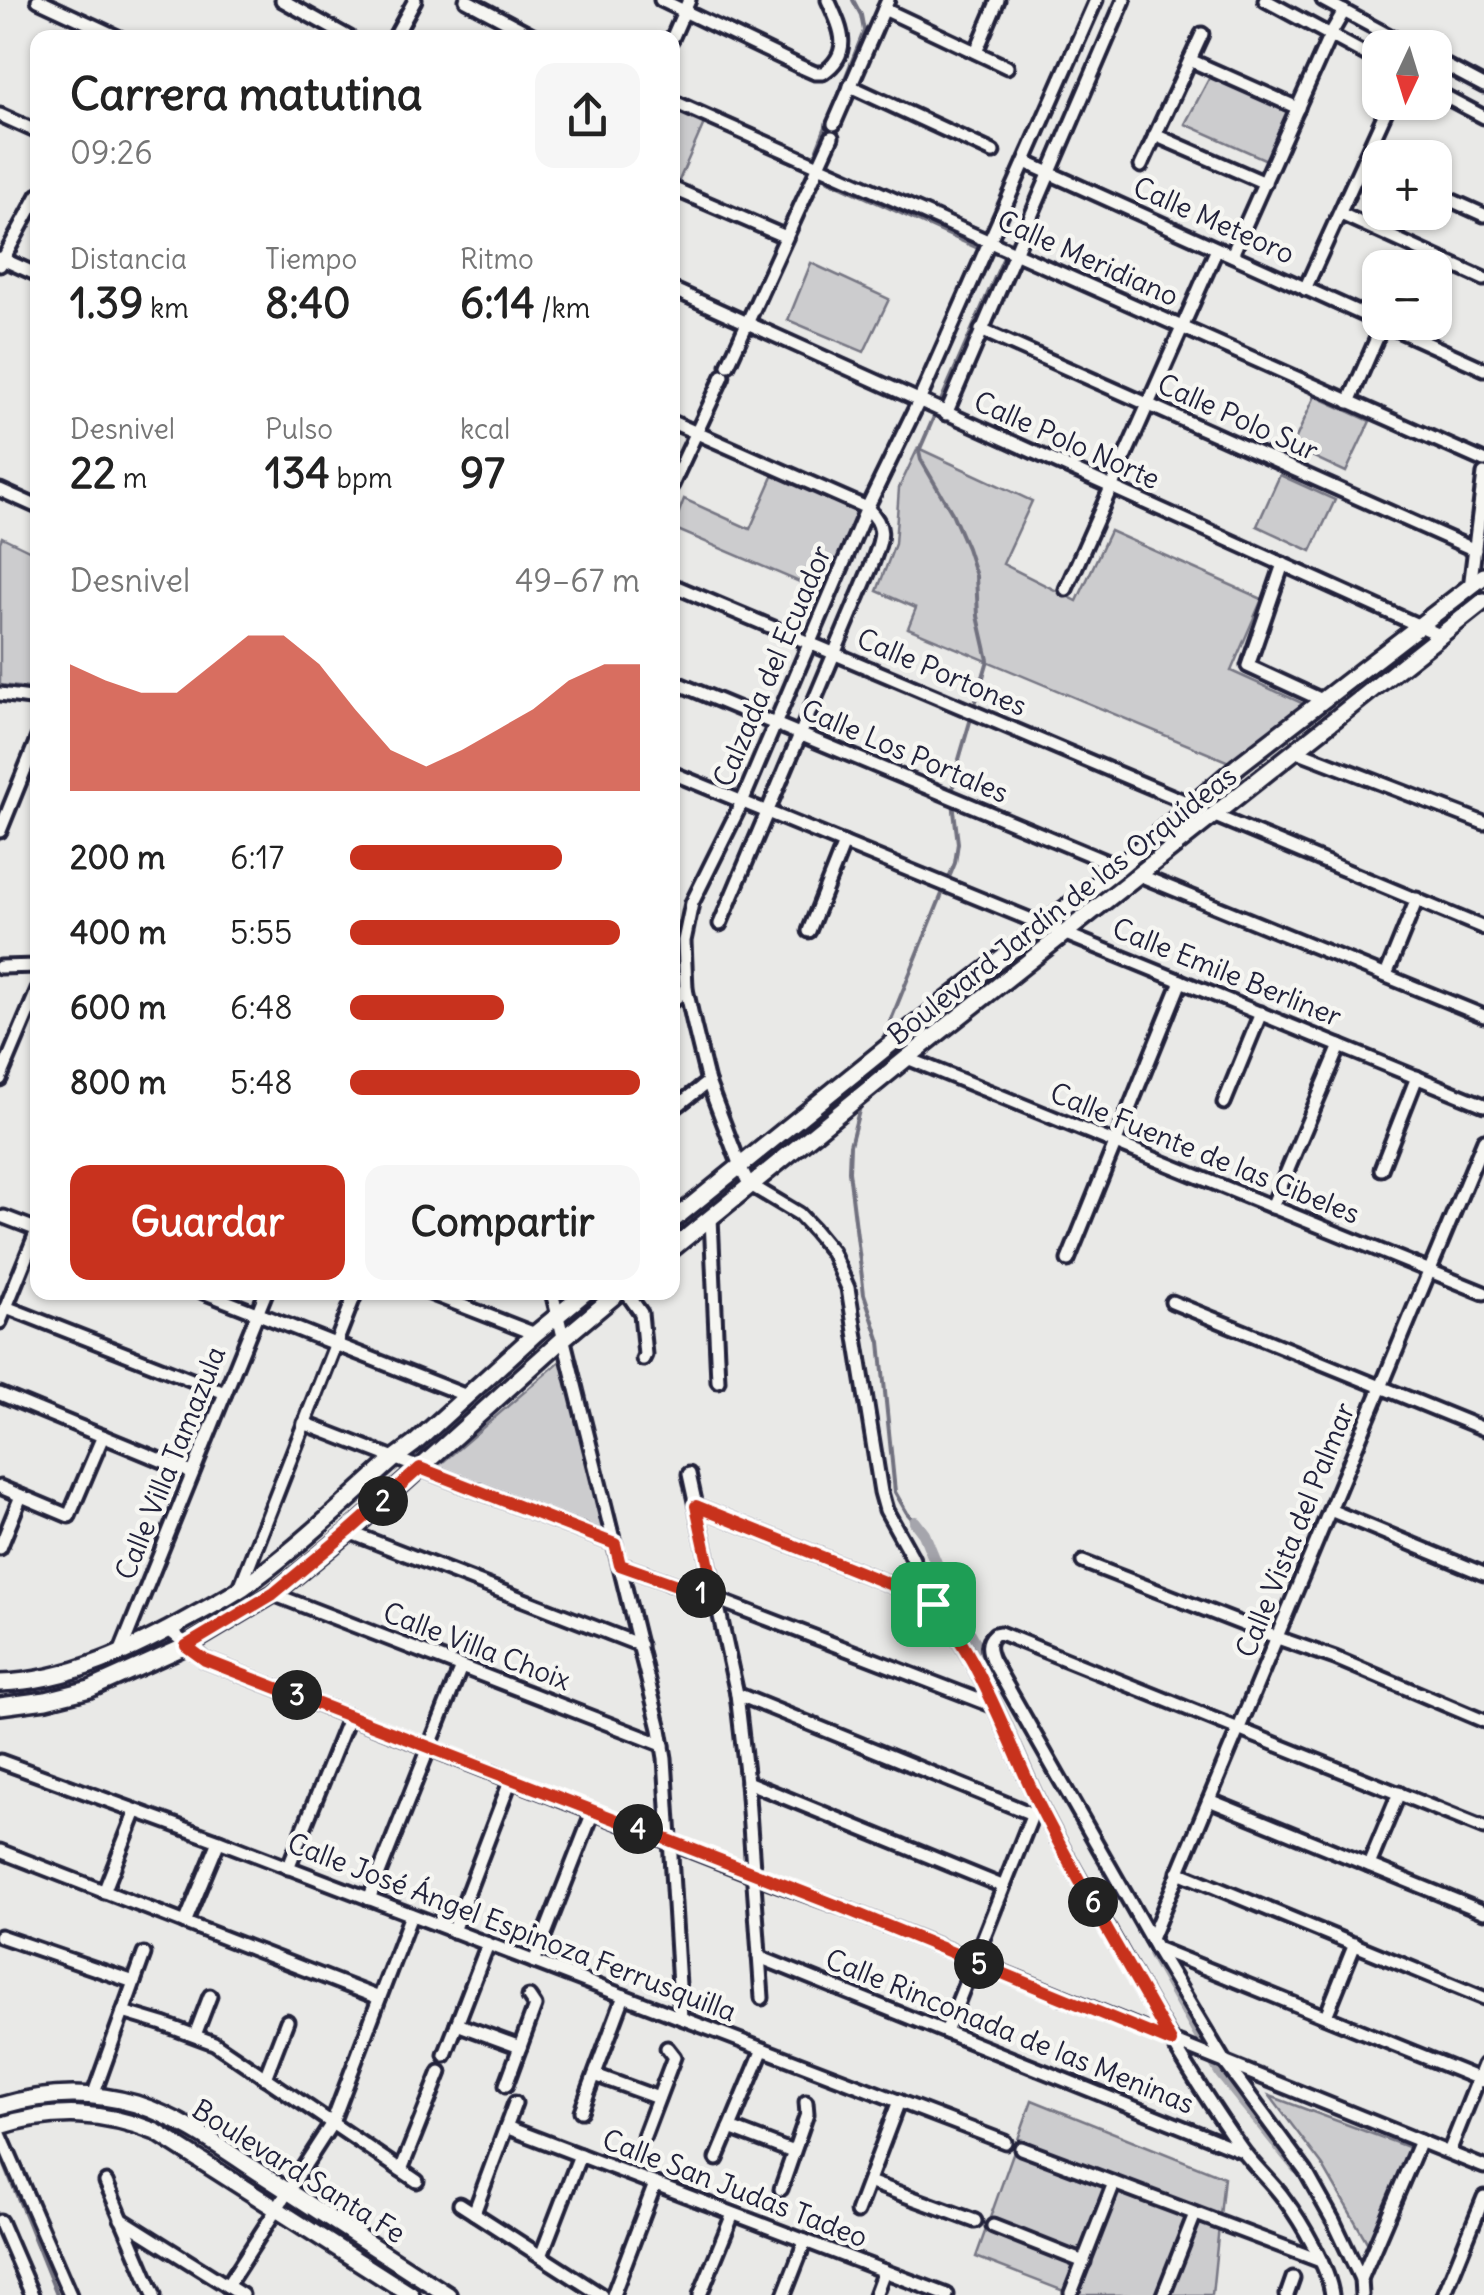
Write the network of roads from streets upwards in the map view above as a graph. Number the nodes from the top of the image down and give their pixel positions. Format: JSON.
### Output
{"nodes":[{"id":1,"x":38,"y":0,"type":"edge"},
{"id":2,"x":282,"y":0,"type":"edge"},
{"id":3,"x":414,"y":0,"type":"edge"},
{"id":4,"x":466,"y":0,"type":"edge"},
{"id":5,"x":660,"y":0,"type":"edge"},
{"id":6,"x":828,"y":0,"type":"edge"},
{"id":7,"x":998,"y":0,"type":"edge"},
{"id":8,"x":1096,"y":0,"type":"edge"},
{"id":9,"x":1124,"y":0,"type":"edge"},
{"id":10,"x":1265,"y":0,"type":"edge"},
{"id":11,"x":1324,"y":0,"type":"edge"},
{"id":12,"x":886,"y":5,"type":"edge"},
{"id":13,"x":687,"y":6,"type":"edge"},
{"id":14,"x":1344,"y":11,"type":"junction"},
{"id":15,"x":103,"y":30,"type":"edge"},
{"id":16,"x":336,"y":30,"type":"edge"},
{"id":17,"x":398,"y":30,"type":"edge"},
{"id":18,"x":523,"y":30,"type":"edge"},
{"id":19,"x":676,"y":30,"type":"edge"},
{"id":20,"x":1379,"y":30,"type":"edge"},
{"id":21,"x":1202,"y":34,"type":"dead end"},
{"id":22,"x":1330,"y":35,"type":"junction"},
{"id":23,"x":976,"y":52,"type":"junction"},
{"id":24,"x":1362,"y":52,"type":"edge"},
{"id":25,"x":1190,"y":60,"type":"junction"},
{"id":26,"x":1007,"y":67,"type":"dead end"},
{"id":27,"x":1452,"y":69,"type":"edge"},
{"id":28,"x":850,"y":86,"type":"junction"},
{"id":29,"x":1484,"y":86,"type":"edge"},
{"id":30,"x":1452,"y":100,"type":"edge"},
{"id":31,"x":680,"y":105,"type":"edge"},
{"id":32,"x":1298,"y":108,"type":"junction"},
{"id":33,"x":0,"y":114,"type":"edge"},
{"id":34,"x":1484,"y":117,"type":"edge"},
{"id":35,"x":30,"y":128,"type":"edge"},
{"id":36,"x":1156,"y":135,"type":"junction"},
{"id":37,"x":993,"y":152,"type":"dead end"},
{"id":38,"x":1025,"y":162,"type":"junction"},
{"id":39,"x":1362,"y":163,"type":"edge"},
{"id":40,"x":818,"y":166,"type":"junction"},
{"id":41,"x":1142,"y":166,"type":"dead end"},
{"id":42,"x":1050,"y":173,"type":"junction"},
{"id":43,"x":1265,"y":183,"type":"junction"},
{"id":44,"x":680,"y":191,"type":"edge"},
{"id":45,"x":1452,"y":201,"type":"edge"},
{"id":46,"x":30,"y":209,"type":"edge"},
{"id":47,"x":1341,"y":214,"type":"junction"},
{"id":48,"x":1484,"y":216,"type":"edge"},
{"id":49,"x":786,"y":237,"type":"junction"},
{"id":50,"x":989,"y":242,"type":"junction"},
{"id":51,"x":1217,"y":249,"type":"junction"},
{"id":52,"x":1015,"y":253,"type":"junction"},
{"id":53,"x":1232,"y":256,"type":"junction"},
{"id":54,"x":1,"y":261,"type":"edge"},
{"id":55,"x":30,"y":272,"type":"edge"},
{"id":56,"x":1484,"y":278,"type":"edge"},
{"id":57,"x":1306,"y":289,"type":"junction"},
{"id":58,"x":680,"y":293,"type":"edge"},
{"id":59,"x":1362,"y":314,"type":"edge"},
{"id":60,"x":747,"y":323,"type":"junction"},
{"id":61,"x":1182,"y":327,"type":"junction"},
{"id":62,"x":981,"y":330,"type":"junction"},
{"id":63,"x":1376,"y":340,"type":"edge"},
{"id":64,"x":1419,"y":340,"type":"edge"},
{"id":65,"x":1484,"y":369,"type":"edge"},
{"id":66,"x":918,"y":402,"type":"junction"},
{"id":67,"x":1349,"y":402,"type":"junction"},
{"id":68,"x":1148,"y":404,"type":"junction"},
{"id":69,"x":946,"y":414,"type":"junction"},
{"id":70,"x":680,"y":426,"type":"edge"},
{"id":71,"x":696,"y":433,"type":"junction"},
{"id":72,"x":1484,"y":461,"type":"edge"},
{"id":73,"x":680,"y":467,"type":"edge"},
{"id":74,"x":1484,"y":474,"type":"edge"},
{"id":75,"x":1111,"y":487,"type":"junction"},
{"id":76,"x":0,"y":490,"type":"edge"},
{"id":77,"x":30,"y":503,"type":"edge"},
{"id":78,"x":867,"y":508,"type":"junction"},
{"id":79,"x":1475,"y":550,"type":"junction"},
{"id":80,"x":1283,"y":564,"type":"junction"},
{"id":81,"x":1484,"y":576,"type":"edge"},
{"id":82,"x":680,"y":587,"type":"edge"},
{"id":83,"x":1470,"y":588,"type":"junction"},
{"id":84,"x":1066,"y":589,"type":"dead end"},
{"id":85,"x":1484,"y":600,"type":"edge"},
{"id":86,"x":1419,"y":625,"type":"junction"},
{"id":87,"x":1442,"y":636,"type":"junction"},
{"id":88,"x":809,"y":643,"type":"junction"},
{"id":89,"x":834,"y":653,"type":"junction"},
{"id":90,"x":680,"y":685,"type":"edge"},
{"id":91,"x":0,"y":694,"type":"edge"},
{"id":92,"x":30,"y":698,"type":"edge"},
{"id":93,"x":1322,"y":700,"type":"junction"},
{"id":94,"x":775,"y":724,"type":"junction"},
{"id":95,"x":800,"y":734,"type":"junction"},
{"id":96,"x":1297,"y":751,"type":"junction"},
{"id":97,"x":30,"y":755,"type":"edge"},
{"id":98,"x":680,"y":777,"type":"edge"},
{"id":99,"x":742,"y":802,"type":"junction"},
{"id":100,"x":1192,"y":805,"type":"junction"},
{"id":101,"x":4,"y":812,"type":"edge"},
{"id":102,"x":766,"y":812,"type":"junction"},
{"id":103,"x":1215,"y":816,"type":"junction"},
{"id":104,"x":1484,"y":824,"type":"edge"},
{"id":105,"x":0,"y":831,"type":"edge"},
{"id":106,"x":844,"y":843,"type":"junction"},
{"id":107,"x":1118,"y":867,"type":"junction"},
{"id":108,"x":1140,"y":875,"type":"junction"},
{"id":109,"x":1417,"y":900,"type":"junction"},
{"id":110,"x":720,"y":924,"type":"dead end"},
{"id":111,"x":1045,"y":926,"type":"junction"},
{"id":112,"x":1484,"y":928,"type":"edge"},
{"id":113,"x":809,"y":931,"type":"dead end"},
{"id":114,"x":1065,"y":934,"type":"junction"},
{"id":115,"x":30,"y":966,"type":"edge"},
{"id":116,"x":0,"y":967,"type":"edge"},
{"id":117,"x":1386,"y":975,"type":"junction"},
{"id":118,"x":1181,"y":981,"type":"junction"},
{"id":119,"x":686,"y":989,"type":"junction"},
{"id":120,"x":680,"y":994,"type":"edge"},
{"id":121,"x":30,"y":1008,"type":"edge"},
{"id":122,"x":1261,"y":1014,"type":"junction"},
{"id":123,"x":1484,"y":1016,"type":"edge"},
{"id":124,"x":1340,"y":1046,"type":"junction"},
{"id":125,"x":908,"y":1058,"type":"junction"},
{"id":126,"x":1417,"y":1077,"type":"junction"},
{"id":127,"x":0,"y":1079,"type":"edge"},
{"id":128,"x":708,"y":1082,"type":"junction"},
{"id":129,"x":1224,"y":1103,"type":"dead end"},
{"id":130,"x":680,"y":1104,"type":"edge"},
{"id":131,"x":1484,"y":1104,"type":"edge"},
{"id":132,"x":1484,"y":1140,"type":"edge"},
{"id":133,"x":1115,"y":1144,"type":"junction"},
{"id":134,"x":740,"y":1166,"type":"junction"},
{"id":135,"x":1380,"y":1169,"type":"dead end"},
{"id":136,"x":749,"y":1184,"type":"junction"},
{"id":137,"x":1272,"y":1207,"type":"junction"},
{"id":138,"x":680,"y":1215,"type":"edge"},
{"id":139,"x":4,"y":1217,"type":"dead end"},
{"id":140,"x":711,"y":1217,"type":"junction"},
{"id":141,"x":30,"y":1226,"type":"edge"},
{"id":142,"x":680,"y":1242,"type":"edge"},
{"id":143,"x":30,"y":1247,"type":"edge"},
{"id":144,"x":1068,"y":1260,"type":"dead end"},
{"id":145,"x":1430,"y":1271,"type":"junction"},
{"id":146,"x":1484,"y":1293,"type":"edge"},
{"id":147,"x":224,"y":1300,"type":"edge"},
{"id":148,"x":263,"y":1300,"type":"edge"},
{"id":149,"x":353,"y":1300,"type":"edge"},
{"id":150,"x":448,"y":1300,"type":"edge"},
{"id":151,"x":555,"y":1300,"type":"edge"},
{"id":152,"x":576,"y":1300,"type":"edge"},
{"id":153,"x":612,"y":1300,"type":"edge"},
{"id":154,"x":629,"y":1300,"type":"edge"},
{"id":155,"x":1172,"y":1302,"type":"dead end"},
{"id":156,"x":6,"y":1307,"type":"junction"},
{"id":157,"x":258,"y":1313,"type":"junction"},
{"id":158,"x":559,"y":1314,"type":"junction"},
{"id":159,"x":0,"y":1322,"type":"edge"},
{"id":160,"x":535,"y":1334,"type":"junction"},
{"id":161,"x":564,"y":1338,"type":"junction"},
{"id":162,"x":336,"y":1344,"type":"junction"},
{"id":163,"x":643,"y":1359,"type":"dead end"},
{"id":164,"x":718,"y":1381,"type":"dead end"},
{"id":165,"x":1382,"y":1386,"type":"junction"},
{"id":166,"x":0,"y":1394,"type":"edge"},
{"id":167,"x":226,"y":1394,"type":"junction"},
{"id":168,"x":467,"y":1396,"type":"junction"},
{"id":169,"x":304,"y":1424,"type":"junction"},
{"id":170,"x":1484,"y":1429,"type":"edge"},
{"id":171,"x":103,"y":1436,"type":"junction"},
{"id":172,"x":394,"y":1458,"type":"junction"},
{"id":173,"x":420,"y":1468,"type":"junction"},
{"id":174,"x":192,"y":1473,"type":"junction"},
{"id":175,"x":690,"y":1474,"type":"dead end"},
{"id":176,"x":0,"y":1487,"type":"edge"},
{"id":177,"x":21,"y":1496,"type":"junction"},
{"id":178,"x":696,"y":1506,"type":"junction"},
{"id":179,"x":1330,"y":1510,"type":"junction"},
{"id":180,"x":348,"y":1532,"type":"junction"},
{"id":181,"x":615,"y":1544,"type":"junction"},
{"id":182,"x":0,"y":1548,"type":"edge"},
{"id":183,"x":1083,"y":1562,"type":"dead end"},
{"id":184,"x":620,"y":1565,"type":"junction"},
{"id":185,"x":1484,"y":1574,"type":"edge"},
{"id":186,"x":239,"y":1590,"type":"junction"},
{"id":187,"x":273,"y":1594,"type":"junction"},
{"id":188,"x":716,"y":1599,"type":"junction"},
{"id":189,"x":933,"y":1604,"type":"junction"},
{"id":190,"x":168,"y":1630,"type":"junction"},
{"id":191,"x":1278,"y":1638,"type":"junction"},
{"id":192,"x":640,"y":1645,"type":"junction"},
{"id":193,"x":186,"y":1646,"type":"junction"},
{"id":194,"x":120,"y":1653,"type":"junction"},
{"id":195,"x":461,"y":1667,"type":"junction"},
{"id":196,"x":0,"y":1683,"type":"edge"},
{"id":197,"x":737,"y":1694,"type":"junction"},
{"id":198,"x":0,"y":1706,"type":"edge"},
{"id":199,"x":994,"y":1706,"type":"junction"},
{"id":200,"x":350,"y":1716,"type":"junction"},
{"id":201,"x":1484,"y":1720,"type":"edge"},
{"id":202,"x":1238,"y":1728,"type":"junction"},
{"id":203,"x":663,"y":1745,"type":"junction"},
{"id":204,"x":430,"y":1747,"type":"junction"},
{"id":205,"x":0,"y":1761,"type":"edge"},
{"id":206,"x":511,"y":1779,"type":"junction"},
{"id":207,"x":746,"y":1782,"type":"junction"},
{"id":208,"x":1399,"y":1793,"type":"junction"},
{"id":209,"x":1209,"y":1800,"type":"junction"},
{"id":210,"x":1035,"y":1808,"type":"junction"},
{"id":211,"x":136,"y":1811,"type":"junction"},
{"id":212,"x":593,"y":1812,"type":"junction"},
{"id":213,"x":1484,"y":1828,"type":"edge"},
{"id":214,"x":219,"y":1842,"type":"junction"},
{"id":215,"x":670,"y":1842,"type":"junction"},
{"id":216,"x":0,"y":1851,"type":"edge"},
{"id":217,"x":1369,"y":1865,"type":"junction"},
{"id":218,"x":288,"y":1868,"type":"junction"},
{"id":219,"x":1178,"y":1872,"type":"junction"},
{"id":220,"x":753,"y":1875,"type":"junction"},
{"id":221,"x":1002,"y":1886,"type":"junction"},
{"id":222,"x":104,"y":1892,"type":"junction"},
{"id":223,"x":369,"y":1900,"type":"junction"},
{"id":224,"x":1484,"y":1912,"type":"edge"},
{"id":225,"x":411,"y":1915,"type":"junction"},
{"id":226,"x":185,"y":1924,"type":"junction"},
{"id":227,"x":453,"y":1931,"type":"junction"},
{"id":228,"x":0,"y":1936,"type":"edge"},
{"id":229,"x":488,"y":1944,"type":"junction"},
{"id":230,"x":1153,"y":1944,"type":"junction"},
{"id":231,"x":1355,"y":1944,"type":"junction"},
{"id":232,"x":144,"y":1954,"type":"dead end"},
{"id":233,"x":760,"y":1957,"type":"junction"},
{"id":234,"x":534,"y":1962,"type":"junction"},
{"id":235,"x":974,"y":1962,"type":"junction"},
{"id":236,"x":134,"y":1982,"type":"junction"},
{"id":237,"x":210,"y":1996,"type":"dead end"},
{"id":238,"x":624,"y":1996,"type":"junction"},
{"id":239,"x":529,"y":1997,"type":"dead end"},
{"id":240,"x":379,"y":1998,"type":"junction"},
{"id":241,"x":762,"y":1998,"type":"dead end"},
{"id":242,"x":1484,"y":1998,"type":"edge"},
{"id":243,"x":124,"y":2012,"type":"junction"},
{"id":244,"x":1326,"y":2016,"type":"junction"},
{"id":245,"x":681,"y":2018,"type":"junction"},
{"id":246,"x":286,"y":2021,"type":"dead end"},
{"id":247,"x":457,"y":2024,"type":"junction"},
{"id":248,"x":946,"y":2032,"type":"junction"},
{"id":249,"x":195,"y":2035,"type":"junction"},
{"id":250,"x":1171,"y":2042,"type":"junction"},
{"id":251,"x":520,"y":2047,"type":"junction"},
{"id":252,"x":667,"y":2048,"type":"dead end"},
{"id":253,"x":763,"y":2050,"type":"junction"},
{"id":254,"x":445,"y":2056,"type":"dead end"},
{"id":255,"x":1221,"y":2061,"type":"junction"},
{"id":256,"x":1484,"y":2065,"type":"edge"},
{"id":257,"x":440,"y":2072,"type":"dead end"},
{"id":258,"x":595,"y":2074,"type":"junction"},
{"id":259,"x":265,"y":2078,"type":"junction"},
{"id":260,"x":1481,"y":2080,"type":"edge"},
{"id":261,"x":506,"y":2084,"type":"dead end"},
{"id":262,"x":93,"y":2096,"type":"junction"},
{"id":263,"x":658,"y":2098,"type":"junction"},
{"id":264,"x":899,"y":2101,"type":"junction"},
{"id":265,"x":806,"y":2102,"type":"dead end"},
{"id":266,"x":515,"y":2103,"type":"dead end"},
{"id":267,"x":0,"y":2106,"type":"edge"},
{"id":268,"x":582,"y":2112,"type":"dead end"},
{"id":269,"x":332,"y":2124,"type":"junction"},
{"id":270,"x":506,"y":2127,"type":"junction"},
{"id":271,"x":730,"y":2128,"type":"junction"},
{"id":272,"x":0,"y":2130,"type":"edge"},
{"id":273,"x":644,"y":2136,"type":"dead end"},
{"id":274,"x":1420,"y":2141,"type":"junction"},
{"id":275,"x":1005,"y":2142,"type":"dead end"},
{"id":276,"x":1021,"y":2148,"type":"dead end"},
{"id":277,"x":793,"y":2152,"type":"junction"},
{"id":278,"x":1243,"y":2152,"type":"junction"},
{"id":279,"x":1449,"y":2152,"type":"junction"},
{"id":280,"x":580,"y":2156,"type":"junction"},
{"id":281,"x":718,"y":2159,"type":"dead end"},
{"id":282,"x":1484,"y":2167,"type":"edge"},
{"id":283,"x":401,"y":2170,"type":"junction"},
{"id":284,"x":417,"y":2181,"type":"dead end"},
{"id":285,"x":106,"y":2182,"type":"dead end"},
{"id":286,"x":868,"y":2182,"type":"junction"},
{"id":287,"x":1114,"y":2183,"type":"junction"},
{"id":288,"x":656,"y":2184,"type":"junction"},
{"id":289,"x":781,"y":2189,"type":"dead end"},
{"id":290,"x":288,"y":2192,"type":"junction"},
{"id":291,"x":1484,"y":2198,"type":"edge"},
{"id":292,"x":460,"y":2204,"type":"dead end"},
{"id":293,"x":278,"y":2209,"type":"junction"},
{"id":294,"x":474,"y":2212,"type":"junction"},
{"id":295,"x":857,"y":2212,"type":"dead end"},
{"id":296,"x":733,"y":2214,"type":"junction"},
{"id":297,"x":1195,"y":2214,"type":"junction"},
{"id":298,"x":122,"y":2219,"type":"junction"},
{"id":299,"x":0,"y":2221,"type":"edge"},
{"id":300,"x":975,"y":2221,"type":"dead end"},
{"id":301,"x":993,"y":2226,"type":"dead end"},
{"id":302,"x":805,"y":2241,"type":"junction"},
{"id":303,"x":542,"y":2256,"type":"junction"},
{"id":304,"x":1084,"y":2262,"type":"junction"},
{"id":305,"x":1321,"y":2262,"type":"junction"},
{"id":306,"x":884,"y":2271,"type":"junction"},
{"id":307,"x":1293,"y":2278,"type":"dead end"},
{"id":308,"x":1360,"y":2279,"type":"junction"},
{"id":309,"x":227,"y":2286,"type":"junction"},
{"id":310,"x":1071,"y":2293,"type":"edge"},
{"id":311,"x":32,"y":2295,"type":"edge"},
{"id":312,"x":70,"y":2295,"type":"edge"},
{"id":313,"x":154,"y":2295,"type":"edge"},
{"id":314,"x":242,"y":2295,"type":"edge"},
{"id":315,"x":411,"y":2295,"type":"edge"},
{"id":316,"x":448,"y":2295,"type":"edge"},
{"id":317,"x":601,"y":2295,"type":"edge"},
{"id":318,"x":613,"y":2295,"type":"edge"},
{"id":319,"x":700,"y":2295,"type":"edge"},
{"id":320,"x":784,"y":2295,"type":"edge"},
{"id":321,"x":874,"y":2295,"type":"edge"},
{"id":322,"x":947,"y":2295,"type":"edge"},
{"id":323,"x":1163,"y":2295,"type":"edge"},
{"id":324,"x":1287,"y":2295,"type":"edge"},
{"id":325,"x":1332,"y":2295,"type":"edge"},
{"id":326,"x":1362,"y":2295,"type":"edge"},
{"id":327,"x":1444,"y":2295,"type":"edge"}],
"edges":[{"from":1,"to":15,"type":"street"},
{"from":2,"to":16,"type":"street"},
{"from":3,"to":17,"type":"street"},
{"from":4,"to":18,"type":"street"},
{"from":5,"to":13,"type":"street"},
{"from":6,"to":13,"type":"street"},
{"from":7,"to":23,"type":"street"},
{"from":8,"to":38,"type":"street","name":"Calzada del Ecuador"},
{"from":9,"to":42,"type":"street"},
{"from":10,"to":22,"type":"street"},
{"from":11,"to":14,"type":"street"},
{"from":12,"to":23,"type":"street"},
{"from":12,"to":28,"type":"street"},
{"from":13,"to":19,"type":"street"},
{"from":14,"to":20,"type":"street"},
{"from":14,"to":22,"type":"street"},
{"from":21,"to":25,"type":"street"},
{"from":22,"to":24,"type":"street"},
{"from":22,"to":32,"type":"street"},
{"from":23,"to":26,"type":"street"},
{"from":25,"to":32,"type":"street"},
{"from":25,"to":36,"type":"street"},
{"from":27,"to":29,"type":"street"},
{"from":28,"to":37,"type":"street"},
{"from":28,"to":40,"type":"street"},
{"from":30,"to":34,"type":"street"},
{"from":31,"to":40,"type":"street","name":"Calle Meridiano"},
{"from":32,"to":43,"type":"street"},
{"from":33,"to":35,"type":"street"},
{"from":36,"to":41,"type":"street"},
{"from":36,"to":43,"type":"street"},
{"from":38,"to":42,"type":"street","name":"Calle Meteoro"},
{"from":38,"to":50,"type":"street","name":"Calzada del Ecuador"},
{"from":39,"to":47,"type":"street","name":"Calle Meteoro"},
{"from":40,"to":49,"type":"street"},
{"from":40,"to":50,"type":"street","name":"Calle Meridiano"},
{"from":42,"to":51,"type":"street","name":"Calle Meteoro"},
{"from":42,"to":52,"type":"street"},
{"from":43,"to":53,"type":"street"},
{"from":44,"to":49,"type":"street"},
{"from":45,"to":48,"type":"street"},
{"from":46,"to":54,"type":"street"},
{"from":47,"to":56,"type":"street"},
{"from":47,"to":57,"type":"street","name":"Calle Meteoro"},
{"from":49,"to":60,"type":"street"},
{"from":50,"to":52,"type":"street","name":"Calle Meridiano"},
{"from":50,"to":66,"type":"street","name":"Calzada del Ecuador"},
{"from":51,"to":53,"type":"street","name":"Calle Meteoro"},
{"from":51,"to":61,"type":"street"},
{"from":52,"to":61,"type":"street","name":"Calle Meridiano"},
{"from":52,"to":62,"type":"street"},
{"from":53,"to":57,"type":"street","name":"Calle Meteoro"},
{"from":54,"to":55,"type":"street"},
{"from":57,"to":59,"type":"street"},
{"from":58,"to":60,"type":"street","name":"Calle Polo Norte"},
{"from":60,"to":66,"type":"street","name":"Calle Polo Norte"},
{"from":60,"to":71,"type":"street"},
{"from":61,"to":67,"type":"street","name":"Calle Meridiano"},
{"from":61,"to":68,"type":"street"},
{"from":62,"to":68,"type":"street","name":"Calle Polo Sur"},
{"from":62,"to":69,"type":"street"},
{"from":63,"to":67,"type":"street"},
{"from":64,"to":65,"type":"street"},
{"from":66,"to":69,"type":"street","name":"Calle Polo Norte"},
{"from":66,"to":78,"type":"street","name":"Calzada del Ecuador"},
{"from":67,"to":72,"type":"street","name":"Calle Meridiano"},
{"from":68,"to":75,"type":"street"},
{"from":68,"to":79,"type":"street","name":"Calle Polo Sur"},
{"from":69,"to":75,"type":"street","name":"Calle Polo Norte"},
{"from":70,"to":71,"type":"street"},
{"from":71,"to":73,"type":"street"},
{"from":71,"to":78,"type":"street"},
{"from":74,"to":79,"type":"street"},
{"from":75,"to":80,"type":"street","name":"Calle Polo Norte"},
{"from":75,"to":84,"type":"street"},
{"from":76,"to":77,"type":"street"},
{"from":78,"to":88,"type":"street","name":"Calzada del Ecuador"},
{"from":78,"to":89,"type":"street","name":"Calzada del Ecuador"},
{"from":79,"to":83,"type":"street"},
{"from":80,"to":86,"type":"street","name":"Calle Polo Norte"},
{"from":80,"to":93,"type":"street"},
{"from":81,"to":83,"type":"street","name":"Boulevard Jardín de las Orquídeas"},
{"from":82,"to":88,"type":"street","name":"Calle Portones"},
{"from":83,"to":86,"type":"street","name":"Boulevard Jardín de las Orquídeas"},
{"from":85,"to":87,"type":"street","name":"Boulevard Jardín de las Orquídeas"},
{"from":86,"to":87,"type":"street","name":"Calle Polo Norte"},
{"from":86,"to":93,"type":"street","name":"Boulevard Jardín de las Orquídeas"},
{"from":87,"to":96,"type":"street","name":"Boulevard Jardín de las Orquídeas"},
{"from":88,"to":89,"type":"street","name":"Calle Portones"},
{"from":88,"to":94,"type":"street","name":"Calzada del Ecuador"},
{"from":89,"to":95,"type":"street","name":"Calzada del Ecuador"},
{"from":89,"to":100,"type":"street","name":"Calle Portones"},
{"from":90,"to":94,"type":"street","name":"Calle Los Portales"},
{"from":91,"to":92,"type":"street"},
{"from":93,"to":100,"type":"street","name":"Boulevard Jardín de las Orquídeas"},
{"from":94,"to":95,"type":"street","name":"Calle Los Portales"},
{"from":94,"to":99,"type":"street","name":"Calzada del Ecuador"},
{"from":95,"to":102,"type":"street","name":"Calzada del Ecuador"},
{"from":95,"to":107,"type":"street","name":"Calle Los Portales"},
{"from":96,"to":103,"type":"street","name":"Boulevard Jardín de las Orquídeas"},
{"from":96,"to":104,"type":"street"},
{"from":97,"to":101,"type":"street"},
{"from":98,"to":99,"type":"street","name":"Calle Emile Berliner"},
{"from":99,"to":102,"type":"street","name":"Calle Emile Berliner"},
{"from":99,"to":119,"type":"street","name":"Calzada del Ecuador"},
{"from":100,"to":107,"type":"street","name":"Boulevard Jardín de las Orquídeas"},
{"from":101,"to":105,"type":"street"},
{"from":102,"to":106,"type":"street","name":"Calle Emile Berliner"},
{"from":102,"to":110,"type":"street","name":"Calzada del Ecuador"},
{"from":103,"to":108,"type":"street","name":"Boulevard Jardín de las Orquídeas"},
{"from":103,"to":109,"type":"street"},
{"from":106,"to":111,"type":"street","name":"Calle Emile Berliner"},
{"from":106,"to":113,"type":"street"},
{"from":107,"to":111,"type":"street","name":"Boulevard Jardín de las Orquídeas"},
{"from":108,"to":114,"type":"street","name":"Boulevard Jardín de las Orquídeas"},
{"from":108,"to":117,"type":"street"},
{"from":109,"to":112,"type":"street"},
{"from":109,"to":117,"type":"street"},
{"from":111,"to":114,"type":"street","name":"Calle Emile Berliner"},
{"from":111,"to":134,"type":"street","name":"Boulevard Jardín de las Orquídeas"},
{"from":114,"to":118,"type":"street","name":"Calle Emile Berliner"},
{"from":114,"to":125,"type":"street","name":"Boulevard Jardín de las Orquídeas"},
{"from":115,"to":116,"type":"street"},
{"from":117,"to":123,"type":"street"},
{"from":118,"to":122,"type":"street","name":"Calle Emile Berliner"},
{"from":118,"to":133,"type":"street"},
{"from":119,"to":120,"type":"street"},
{"from":119,"to":128,"type":"street","name":"Calzada del Ecuador"},
{"from":121,"to":127,"type":"street"},
{"from":122,"to":124,"type":"street","name":"Calle Emile Berliner"},
{"from":122,"to":129,"type":"street"},
{"from":124,"to":126,"type":"street","name":"Calle Emile Berliner"},
{"from":124,"to":137,"type":"street"},
{"from":125,"to":133,"type":"street","name":"Calle Fuente de las Cibeles"},
{"from":125,"to":136,"type":"street","name":"Boulevard Jardín de las Orquídeas"},
{"from":126,"to":131,"type":"street","name":"Calle Emile Berliner"},
{"from":126,"to":135,"type":"street"},
{"from":128,"to":130,"type":"street"},
{"from":128,"to":134,"type":"street","name":"Calzada del Ecuador"},
{"from":132,"to":145,"type":"street","name":"Calle Vista del Palmar"},
{"from":133,"to":137,"type":"street","name":"Calle Fuente de las Cibeles"},
{"from":133,"to":144,"type":"street"},
{"from":134,"to":136,"type":"street","name":"Calzada del Ecuador"},
{"from":134,"to":138,"type":"street","name":"Boulevard Jardín de las Orquídeas"},
{"from":136,"to":140,"type":"street","name":"Boulevard Jardín de las Orquídeas"},
{"from":136,"to":189,"type":"street"},
{"from":137,"to":145,"type":"street","name":"Calle Fuente de las Cibeles"},
{"from":139,"to":141,"type":"street"},
{"from":140,"to":142,"type":"street","name":"Boulevard Jardín de las Orquídeas"},
{"from":140,"to":164,"type":"street"},
{"from":143,"to":156,"type":"street"},
{"from":145,"to":146,"type":"street","name":"Calle Fuente de las Cibeles"},
{"from":145,"to":165,"type":"street","name":"Calle Vista del Palmar"},
{"from":147,"to":157,"type":"street"},
{"from":148,"to":157,"type":"street","name":"Calle Villa Tamazula"},
{"from":149,"to":162,"type":"street"},
{"from":150,"to":160,"type":"street"},
{"from":151,"to":158,"type":"street"},
{"from":152,"to":158,"type":"street"},
{"from":153,"to":161,"type":"street"},
{"from":154,"to":163,"type":"street"},
{"from":155,"to":165,"type":"street"},
{"from":156,"to":159,"type":"street"},
{"from":156,"to":167,"type":"street"},
{"from":157,"to":162,"type":"street"},
{"from":157,"to":167,"type":"street","name":"Calle Villa Tamazula"},
{"from":158,"to":160,"type":"street"},
{"from":158,"to":161,"type":"street"},
{"from":160,"to":168,"type":"street"},
{"from":161,"to":173,"type":"street"},
{"from":161,"to":181,"type":"street"},
{"from":162,"to":168,"type":"street"},
{"from":162,"to":169,"type":"street"},
{"from":165,"to":170,"type":"street"},
{"from":165,"to":179,"type":"street","name":"Calle Vista del Palmar"},
{"from":166,"to":171,"type":"street"},
{"from":167,"to":174,"type":"street","name":"Calle Villa Tamazula"},
{"from":168,"to":172,"type":"street"},
{"from":169,"to":172,"type":"street"},
{"from":169,"to":186,"type":"street"},
{"from":171,"to":174,"type":"street"},
{"from":171,"to":177,"type":"street"},
{"from":172,"to":173,"type":"street"},
{"from":172,"to":186,"type":"street"},
{"from":173,"to":180,"type":"street"},
{"from":173,"to":181,"type":"street"},
{"from":174,"to":194,"type":"street","name":"Calle Villa Tamazula"},
{"from":175,"to":178,"type":"street"},
{"from":176,"to":177,"type":"street"},
{"from":177,"to":182,"type":"street"},
{"from":178,"to":188,"type":"street"},
{"from":178,"to":189,"type":"street"},
{"from":179,"to":185,"type":"street"},
{"from":179,"to":191,"type":"street","name":"Calle Vista del Palmar"},
{"from":180,"to":187,"type":"street"},
{"from":180,"to":192,"type":"street"},
{"from":181,"to":184,"type":"street"},
{"from":183,"to":191,"type":"street"},
{"from":184,"to":188,"type":"street"},
{"from":184,"to":192,"type":"street"},
{"from":186,"to":190,"type":"street"},
{"from":187,"to":193,"type":"street"},
{"from":187,"to":195,"type":"street","name":"Calle Villa Choix"},
{"from":188,"to":197,"type":"street"},
{"from":188,"to":199,"type":"street"},
{"from":189,"to":199,"type":"street"},
{"from":190,"to":193,"type":"street"},
{"from":190,"to":194,"type":"street"},
{"from":191,"to":201,"type":"street"},
{"from":191,"to":202,"type":"street","name":"Calle Vista del Palmar"},
{"from":192,"to":203,"type":"street"},
{"from":193,"to":198,"type":"street"},
{"from":193,"to":200,"type":"street"},
{"from":194,"to":196,"type":"street"},
{"from":195,"to":203,"type":"street","name":"Calle Villa Choix"},
{"from":195,"to":204,"type":"street"},
{"from":197,"to":207,"type":"street"},
{"from":197,"to":210,"type":"street"},
{"from":199,"to":210,"type":"street"},
{"from":200,"to":204,"type":"street"},
{"from":200,"to":218,"type":"street"},
{"from":202,"to":208,"type":"street"},
{"from":202,"to":209,"type":"street","name":"Calle Vista del Palmar"},
{"from":202,"to":230,"type":"street"},
{"from":203,"to":215,"type":"street"},
{"from":204,"to":206,"type":"street"},
{"from":204,"to":223,"type":"street"},
{"from":205,"to":211,"type":"street","name":"Calle José Ángel Espinoza Ferrusquilla"},
{"from":206,"to":212,"type":"street"},
{"from":206,"to":227,"type":"street"},
{"from":207,"to":220,"type":"street"},
{"from":207,"to":221,"type":"street"},
{"from":208,"to":213,"type":"street"},
{"from":208,"to":217,"type":"street"},
{"from":209,"to":217,"type":"street"},
{"from":209,"to":219,"type":"street","name":"Calle Vista del Palmar"},
{"from":210,"to":221,"type":"street"},
{"from":210,"to":250,"type":"street"},
{"from":211,"to":214,"type":"street","name":"Calle José Ángel Espinoza Ferrusquilla"},
{"from":211,"to":222,"type":"street"},
{"from":212,"to":215,"type":"street"},
{"from":212,"to":234,"type":"street"},
{"from":214,"to":218,"type":"street","name":"Calle José Ángel Espinoza Ferrusquilla"},
{"from":214,"to":226,"type":"street"},
{"from":215,"to":220,"type":"street"},
{"from":215,"to":245,"type":"street"},
{"from":216,"to":222,"type":"street"},
{"from":217,"to":224,"type":"street"},
{"from":218,"to":223,"type":"street","name":"Calle José Ángel Espinoza Ferrusquilla"},
{"from":219,"to":230,"type":"street","name":"Calle Vista del Palmar"},
{"from":219,"to":231,"type":"street"},
{"from":220,"to":233,"type":"street"},
{"from":220,"to":235,"type":"street"},
{"from":221,"to":235,"type":"street"},
{"from":222,"to":226,"type":"street"},
{"from":223,"to":225,"type":"street","name":"Calle José Ángel Espinoza Ferrusquilla"},
{"from":225,"to":227,"type":"street","name":"Calle José Ángel Espinoza Ferrusquilla"},
{"from":225,"to":240,"type":"street"},
{"from":226,"to":240,"type":"street"},
{"from":227,"to":229,"type":"street","name":"Calle José Ángel Espinoza Ferrusquilla"},
{"from":228,"to":236,"type":"street"},
{"from":229,"to":234,"type":"street","name":"Calle José Ángel Espinoza Ferrusquilla"},
{"from":229,"to":247,"type":"street"},
{"from":230,"to":244,"type":"street"},
{"from":230,"to":255,"type":"street"},
{"from":231,"to":242,"type":"street"},
{"from":231,"to":244,"type":"street"},
{"from":232,"to":236,"type":"street"},
{"from":233,"to":241,"type":"street"},
{"from":233,"to":248,"type":"street","name":"Calle Rinconada de las Meninas"},
{"from":234,"to":238,"type":"street","name":"Calle José Ángel Espinoza Ferrusquilla"},
{"from":235,"to":248,"type":"street"},
{"from":235,"to":250,"type":"street"},
{"from":236,"to":243,"type":"street"},
{"from":237,"to":249,"type":"street"},
{"from":238,"to":245,"type":"street","name":"Calle José Ángel Espinoza Ferrusquilla"},
{"from":238,"to":258,"type":"street"},
{"from":239,"to":251,"type":"street"},
{"from":240,"to":269,"type":"street"},
{"from":243,"to":249,"type":"street"},
{"from":243,"to":262,"type":"street"},
{"from":244,"to":260,"type":"street"},
{"from":245,"to":253,"type":"street","name":"Calle José Ángel Espinoza Ferrusquilla"},
{"from":246,"to":259,"type":"street"},
{"from":247,"to":251,"type":"street"},
{"from":247,"to":254,"type":"street"},
{"from":248,"to":278,"type":"street","name":"Calle Rinconada de las Meninas"},
{"from":249,"to":259,"type":"street"},
{"from":250,"to":255,"type":"street"},
{"from":250,"to":278,"type":"street"},
{"from":251,"to":261,"type":"street"},
{"from":252,"to":263,"type":"street"},
{"from":253,"to":264,"type":"street","name":"Calle José Ángel Espinoza Ferrusquilla"},
{"from":253,"to":271,"type":"street"},
{"from":255,"to":274,"type":"street"},
{"from":255,"to":308,"type":"street"},
{"from":256,"to":260,"type":"street"},
{"from":257,"to":283,"type":"street"},
{"from":258,"to":263,"type":"street"},
{"from":258,"to":268,"type":"street"},
{"from":259,"to":269,"type":"street"},
{"from":260,"to":279,"type":"street"},
{"from":262,"to":267,"type":"street","name":"Boulevard Santa Fe"},
{"from":262,"to":290,"type":"street","name":"Boulevard Santa Fe"},
{"from":263,"to":273,"type":"street"},
{"from":264,"to":275,"type":"street","name":"Calle José Ángel Espinoza Ferrusquilla"},
{"from":264,"to":286,"type":"street"},
{"from":265,"to":277,"type":"street"},
{"from":266,"to":270,"type":"street"},
{"from":269,"to":283,"type":"street"},
{"from":269,"to":290,"type":"street"},
{"from":270,"to":280,"type":"street","name":"Calle San Judas Tadeo"},
{"from":270,"to":294,"type":"street"},
{"from":271,"to":277,"type":"street"},
{"from":271,"to":281,"type":"street"},
{"from":272,"to":293,"type":"street","name":"Boulevard Santa Fe"},
{"from":272,"to":312,"type":"street"},
{"from":274,"to":279,"type":"street"},
{"from":274,"to":308,"type":"street"},
{"from":276,"to":287,"type":"street"},
{"from":277,"to":289,"type":"street"},
{"from":278,"to":305,"type":"street"},
{"from":279,"to":282,"type":"street"},
{"from":280,"to":288,"type":"street","name":"Calle San Judas Tadeo"},
{"from":280,"to":303,"type":"street"},
{"from":283,"to":284,"type":"street"},
{"from":285,"to":298,"type":"street"},
{"from":286,"to":295,"type":"street"},
{"from":286,"to":300,"type":"street"},
{"from":287,"to":297,"type":"street"},
{"from":287,"to":304,"type":"street"},
{"from":288,"to":296,"type":"street","name":"Calle San Judas Tadeo"},
{"from":288,"to":318,"type":"street"},
{"from":290,"to":293,"type":"street"},
{"from":290,"to":316,"type":"street","name":"Boulevard Santa Fe"},
{"from":291,"to":327,"type":"street"},
{"from":292,"to":294,"type":"street"},
{"from":293,"to":309,"type":"street"},
{"from":293,"to":315,"type":"street","name":"Boulevard Santa Fe"},
{"from":294,"to":303,"type":"street"},
{"from":296,"to":302,"type":"street","name":"Calle San Judas Tadeo"},
{"from":296,"to":319,"type":"street"},
{"from":297,"to":305,"type":"street"},
{"from":297,"to":323,"type":"street"},
{"from":298,"to":309,"type":"street"},
{"from":298,"to":313,"type":"street"},
{"from":299,"to":311,"type":"street"},
{"from":301,"to":304,"type":"street"},
{"from":302,"to":306,"type":"street","name":"Calle San Judas Tadeo"},
{"from":302,"to":320,"type":"street"},
{"from":303,"to":317,"type":"street"},
{"from":304,"to":310,"type":"street"},
{"from":305,"to":325,"type":"street"},
{"from":306,"to":321,"type":"street"},
{"from":306,"to":322,"type":"street","name":"Calle San Judas Tadeo"},
{"from":307,"to":324,"type":"street"},
{"from":308,"to":326,"type":"street"},
{"from":309,"to":314,"type":"street"}]}
